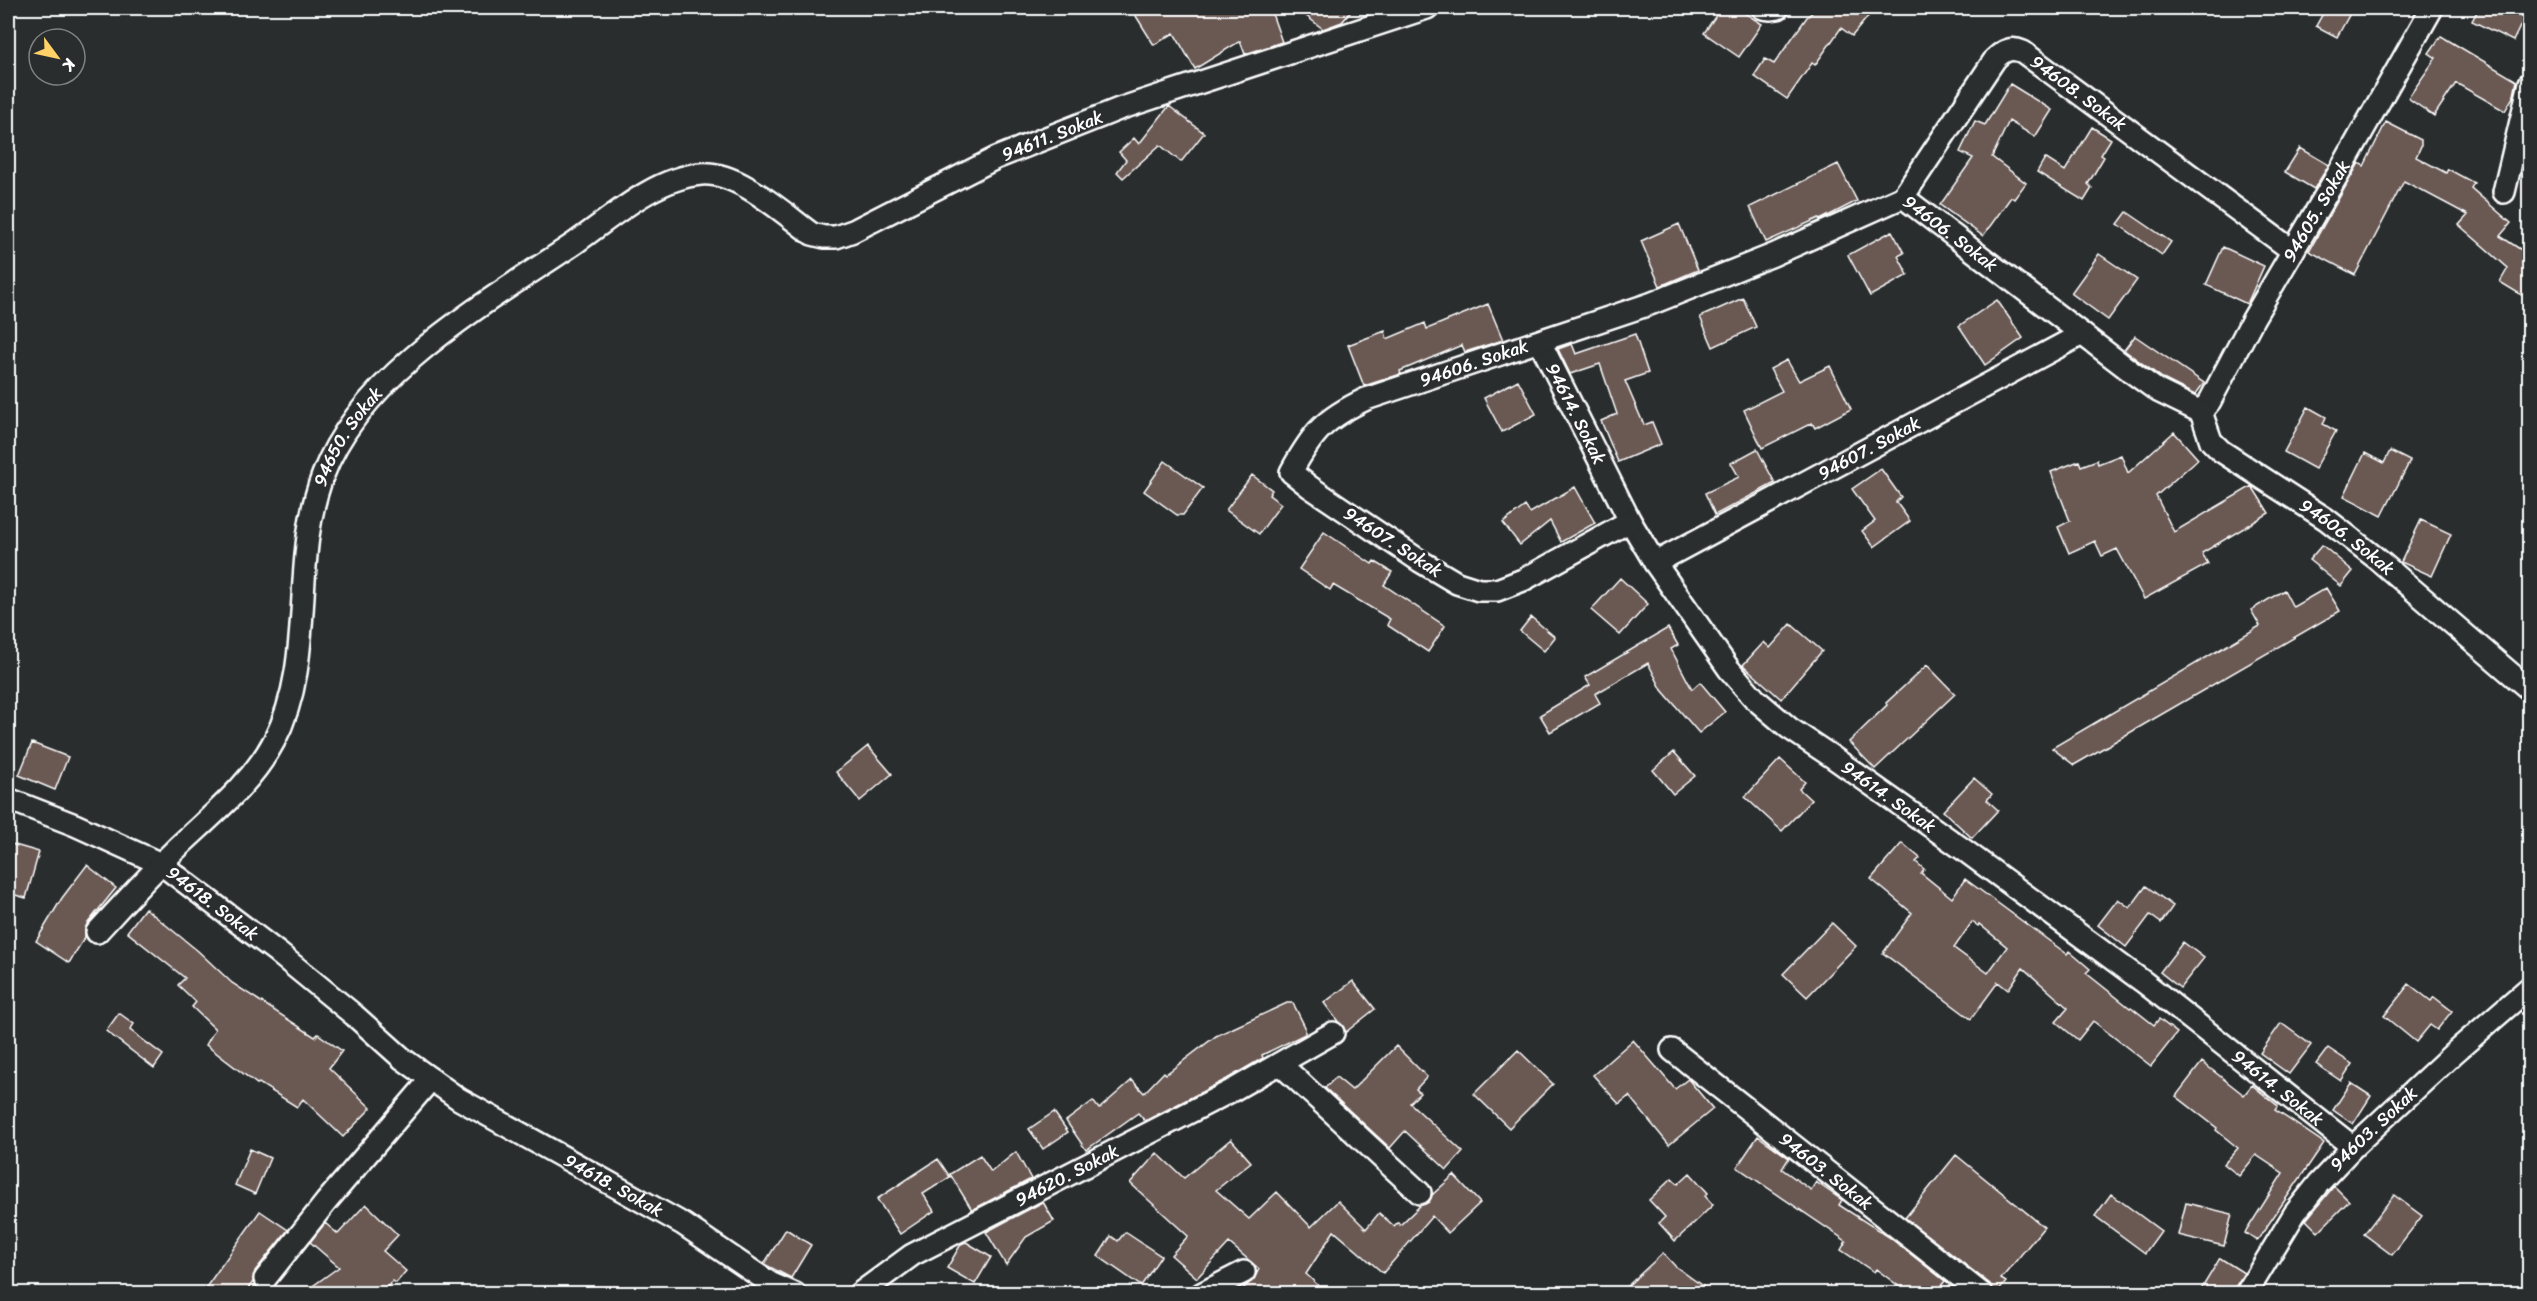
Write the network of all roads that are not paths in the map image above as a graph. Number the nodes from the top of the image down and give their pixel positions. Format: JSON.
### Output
{"nodes":[{"id":1,"x":1427,"y":8,"type":"edge"},
{"id":2,"x":1764,"y":8,"type":"edge"},
{"id":3,"x":1778,"y":8,"type":"edge"},
{"id":4,"x":2432,"y":8,"type":"edge"},
{"id":5,"x":1380,"y":13,"type":"edge"},
{"id":6,"x":2529,"y":83,"type":"edge"},
{"id":7,"x":737,"y":182,"type":"joint"},
{"id":8,"x":2504,"y":192,"type":"dead end"},
{"id":9,"x":1903,"y":196,"type":"junction"},
{"id":10,"x":2294,"y":250,"type":"junction"},
{"id":11,"x":2082,"y":334,"type":"junction"},
{"id":12,"x":1540,"y":342,"type":"junction"},
{"id":13,"x":2201,"y":412,"type":"junction"},
{"id":14,"x":1291,"y":472,"type":"joint"},
{"id":15,"x":1630,"y":520,"type":"junction"},
{"id":16,"x":1655,"y":562,"type":"junction"},
{"id":17,"x":2529,"y":690,"type":"edge"},
{"id":18,"x":8,"y":799,"type":"edge"},
{"id":19,"x":161,"y":864,"type":"junction"},
{"id":20,"x":97,"y":932,"type":"dead end"},
{"id":21,"x":2529,"y":987,"type":"edge"},
{"id":22,"x":1333,"y":1033,"type":"dead end"},
{"id":23,"x":1672,"y":1050,"type":"dead end"},
{"id":24,"x":1280,"y":1064,"type":"junction"},
{"id":25,"x":431,"y":1079,"type":"junction"},
{"id":26,"x":2353,"y":1147,"type":"junction"},
{"id":27,"x":1420,"y":1193,"type":"dead end"},
{"id":28,"x":1244,"y":1272,"type":"dead end"},
{"id":29,"x":265,"y":1279,"type":"dead end"},
{"id":30,"x":795,"y":1293,"type":"edge"},
{"id":31,"x":859,"y":1293,"type":"edge"},
{"id":32,"x":1201,"y":1293,"type":"edge"},
{"id":33,"x":1982,"y":1293,"type":"edge"},
{"id":34,"x":2246,"y":1293,"type":"edge"}],
"edges":[{"from":1,"to":5,"type":"street","name":"94611. Sokak"},
{"from":2,"to":3,"type":"street"},
{"from":4,"to":10,"type":"street","name":"94605. Sokak"},
{"from":5,"to":7,"type":"street","name":"94611. Sokak"},
{"from":6,"to":8,"type":"street"},
{"from":7,"to":19,"type":"street","name":"94650. Sokak"},
{"from":9,"to":10,"type":"street","name":"94608. Sokak"},
{"from":9,"to":11,"type":"street","name":"94606. Sokak"},
{"from":9,"to":12,"type":"street","name":"94606. Sokak"},
{"from":10,"to":13,"type":"street","name":"94605. Sokak"},
{"from":11,"to":13,"type":"street","name":"94606. Sokak"},
{"from":11,"to":16,"type":"street","name":"94607. Sokak"},
{"from":12,"to":14,"type":"street","name":"94606. Sokak"},
{"from":12,"to":15,"type":"street","name":"94614. Sokak"},
{"from":13,"to":17,"type":"street","name":"94606. Sokak"},
{"from":14,"to":15,"type":"street","name":"94607. Sokak"},
{"from":15,"to":16,"type":"street","name":"94614. Sokak"},
{"from":16,"to":26,"type":"street","name":"94614. Sokak"},
{"from":18,"to":19,"type":"street","name":"94618. Sokak"},
{"from":19,"to":20,"type":"street","name":"94618. Sokak"},
{"from":19,"to":25,"type":"street","name":"94618. Sokak"},
{"from":21,"to":26,"type":"street","name":"94603. Sokak"},
{"from":22,"to":24,"type":"street","name":"94620. Sokak"},
{"from":23,"to":33,"type":"street","name":"94603. Sokak"},
{"from":24,"to":27,"type":"street"},
{"from":24,"to":31,"type":"street","name":"94620. Sokak"},
{"from":25,"to":29,"type":"street"},
{"from":25,"to":30,"type":"street","name":"94618. Sokak"},
{"from":26,"to":34,"type":"street","name":"94603. Sokak"},
{"from":28,"to":32,"type":"street"}]}
